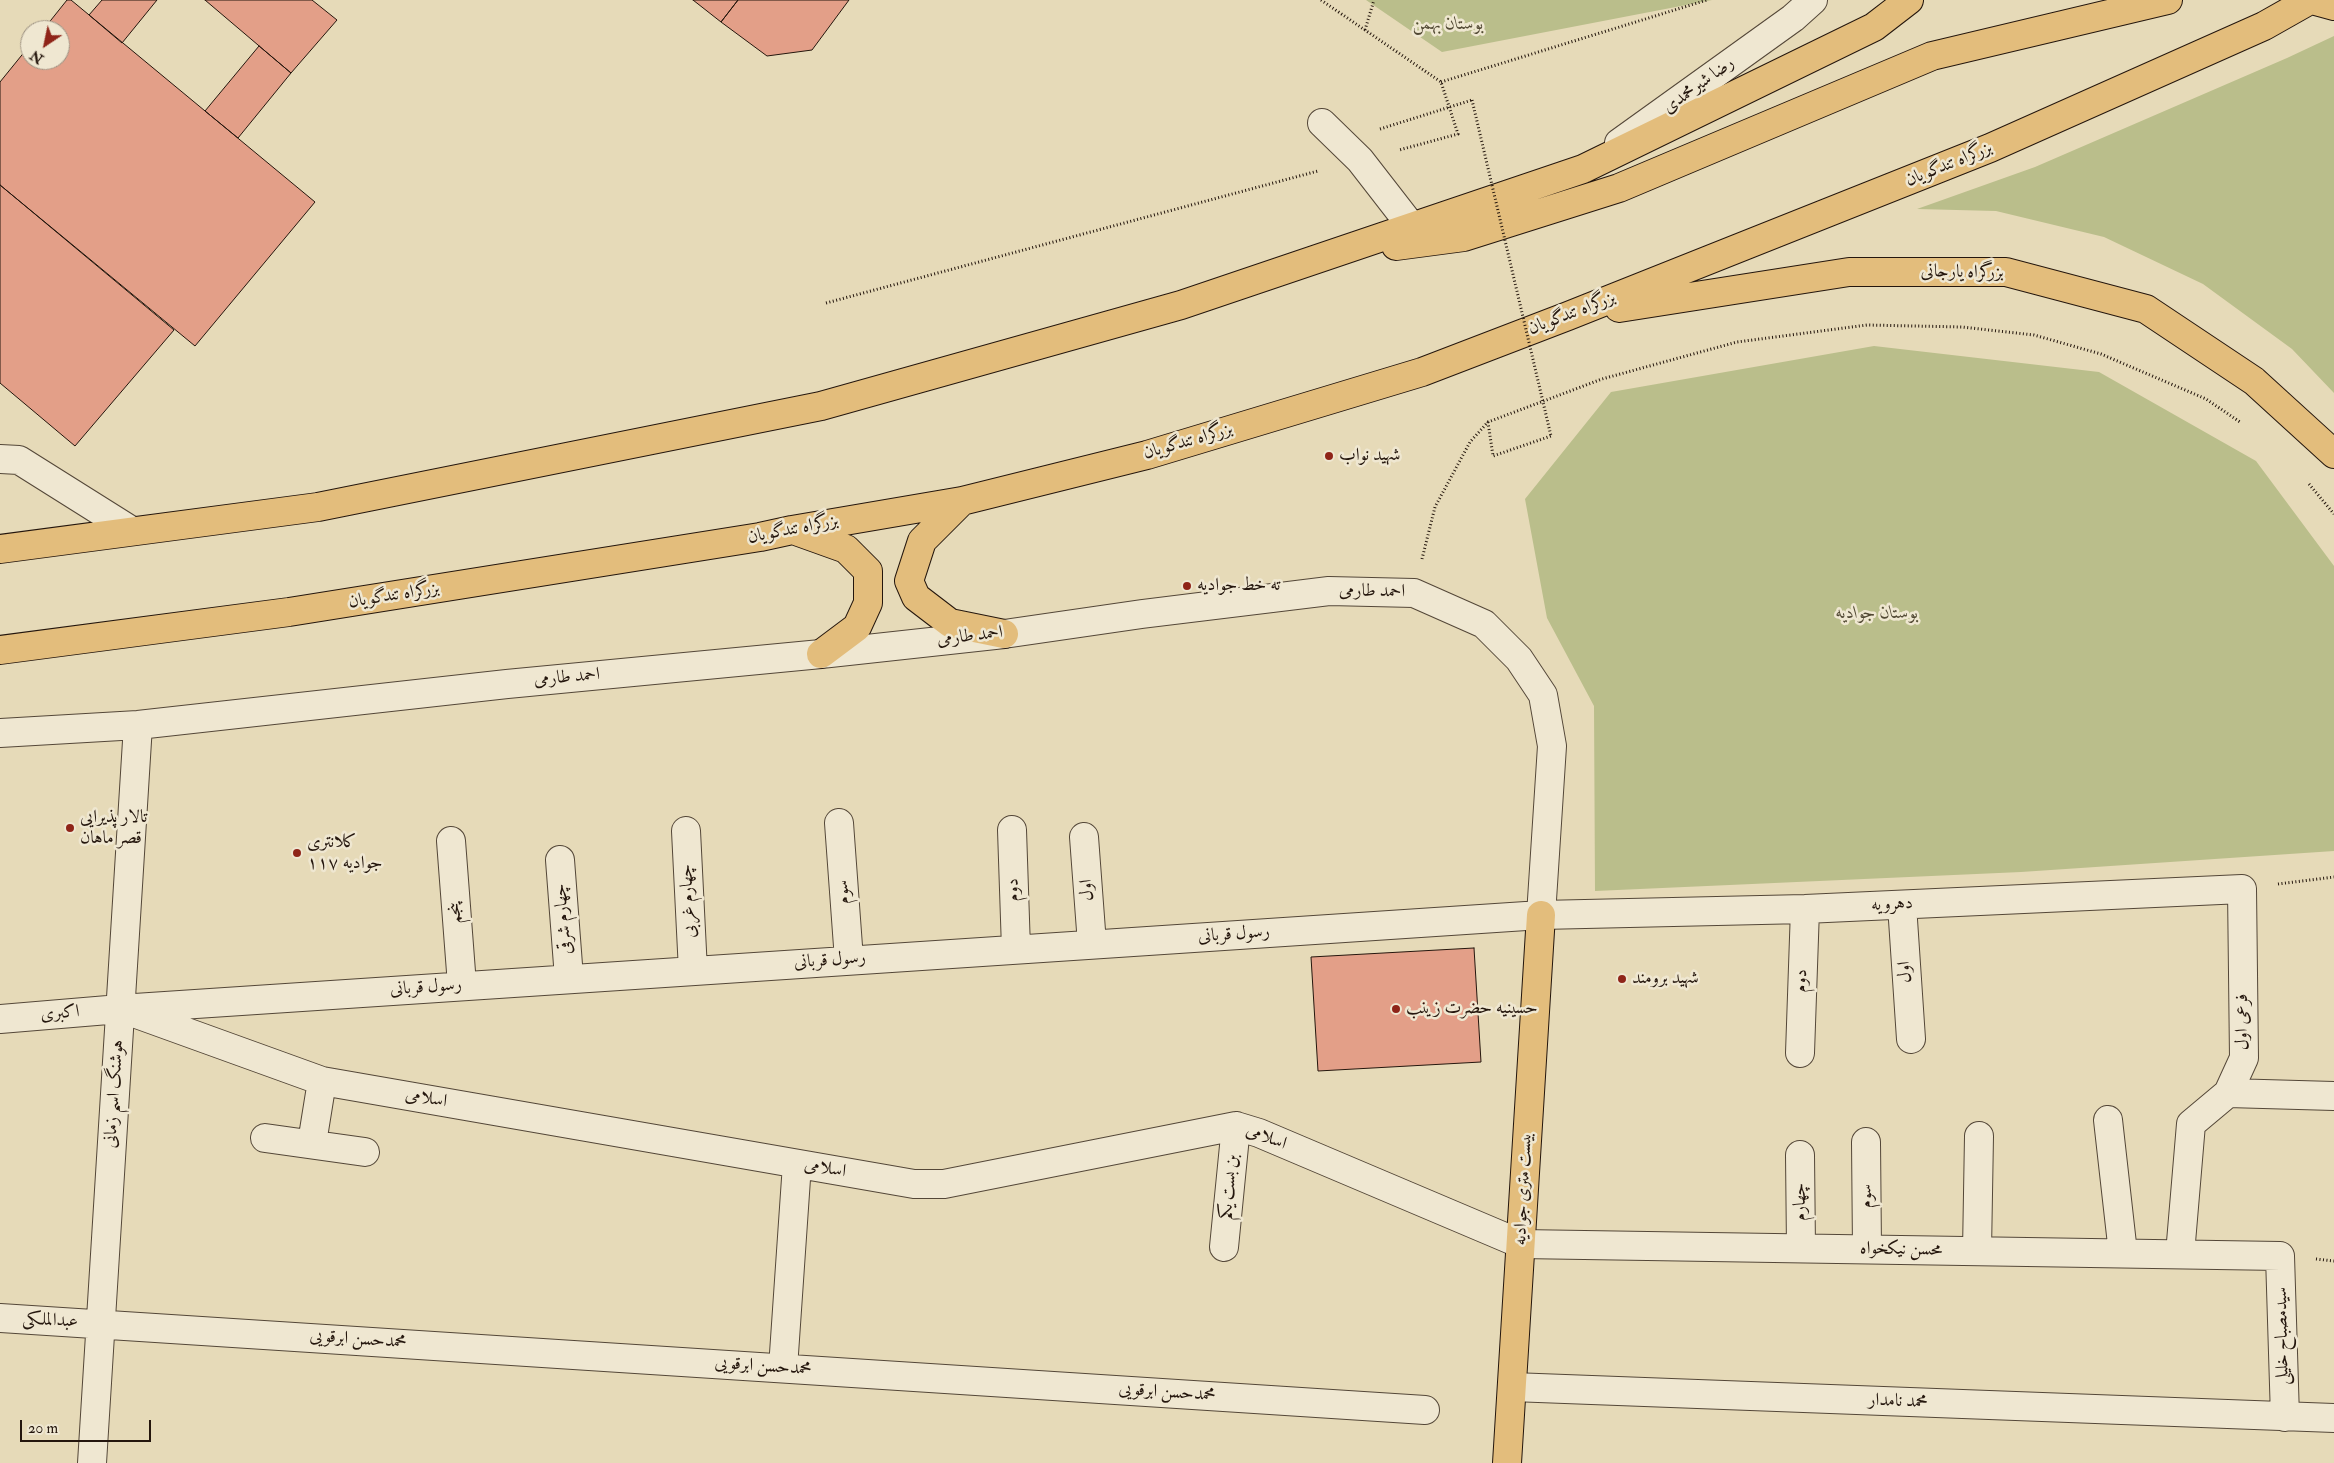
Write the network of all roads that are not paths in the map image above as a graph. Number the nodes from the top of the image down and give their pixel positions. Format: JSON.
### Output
{"nodes":[{"id":1,"x":1812,"y":0,"type":"edge"},
{"id":2,"x":1909,"y":0,"type":"edge"},
{"id":3,"x":2168,"y":0,"type":"edge"},
{"id":4,"x":2311,"y":0,"type":"edge"},
{"id":5,"x":2334,"y":6,"type":"edge"},
{"id":6,"x":1322,"y":123,"type":"dead end"},
{"id":7,"x":1583,"y":169,"type":"junction"},
{"id":8,"x":1412,"y":227,"type":"junction"},
{"id":9,"x":1332,"y":254,"type":"junction"},
{"id":10,"x":1568,"y":316,"type":"junction"},
{"id":11,"x":2334,"y":454,"type":"edge"},
{"id":12,"x":0,"y":459,"type":"edge"},
{"id":13,"x":962,"y":501,"type":"junction"},
{"id":14,"x":792,"y":530,"type":"junction"},
{"id":15,"x":132,"y":531,"type":"junction"},
{"id":16,"x":0,"y":548,"type":"edge"},
{"id":17,"x":1004,"y":634,"type":"junction"},
{"id":18,"x":0,"y":650,"type":"edge"},
{"id":19,"x":821,"y":654,"type":"junction"},
{"id":20,"x":138,"y":725,"type":"junction"},
{"id":21,"x":0,"y":733,"type":"edge"},
{"id":22,"x":839,"y":824,"type":"dead end"},
{"id":23,"x":1012,"y":830,"type":"dead end"},
{"id":24,"x":686,"y":831,"type":"dead end"},
{"id":25,"x":1084,"y":837,"type":"dead end"},
{"id":26,"x":451,"y":841,"type":"dead end"},
{"id":27,"x":560,"y":860,"type":"dead end"},
{"id":28,"x":2242,"y":889,"type":"joint"},
{"id":29,"x":1902,"y":905,"type":"junction"},
{"id":30,"x":1804,"y":909,"type":"junction"},
{"id":31,"x":1541,"y":915,"type":"junction"},
{"id":32,"x":1092,"y":944,"type":"junction"},
{"id":33,"x":1016,"y":949,"type":"junction"},
{"id":34,"x":849,"y":960,"type":"junction"},
{"id":35,"x":693,"y":971,"type":"junction"},
{"id":36,"x":569,"y":978,"type":"junction"},
{"id":37,"x":462,"y":986,"type":"junction"},
{"id":38,"x":120,"y":1009,"type":"junction"},
{"id":39,"x":0,"y":1019,"type":"edge"},
{"id":40,"x":1911,"y":1039,"type":"dead end"},
{"id":41,"x":1800,"y":1053,"type":"dead end"},
{"id":42,"x":322,"y":1081,"type":"junction"},
{"id":43,"x":2228,"y":1093,"type":"junction"},
{"id":44,"x":2334,"y":1096,"type":"edge"},
{"id":45,"x":2108,"y":1120,"type":"dead end"},
{"id":46,"x":1236,"y":1126,"type":"junction"},
{"id":47,"x":1978,"y":1136,"type":"dead end"},
{"id":48,"x":265,"y":1138,"type":"dead end"},
{"id":49,"x":1866,"y":1142,"type":"dead end"},
{"id":50,"x":312,"y":1143,"type":"junction"},
{"id":51,"x":365,"y":1152,"type":"dead end"},
{"id":52,"x":1800,"y":1155,"type":"dead end"},
{"id":53,"x":797,"y":1164,"type":"junction"},
{"id":54,"x":1521,"y":1244,"type":"junction"},
{"id":55,"x":1224,"y":1247,"type":"dead end"},
{"id":56,"x":1802,"y":1248,"type":"junction"},
{"id":57,"x":1867,"y":1250,"type":"junction"},
{"id":58,"x":1977,"y":1251,"type":"junction"},
{"id":59,"x":2123,"y":1253,"type":"junction"},
{"id":60,"x":2180,"y":1254,"type":"junction"},
{"id":61,"x":2280,"y":1256,"type":"joint"},
{"id":62,"x":0,"y":1318,"type":"edge"},
{"id":63,"x":100,"y":1323,"type":"junction"},
{"id":64,"x":782,"y":1368,"type":"junction"},
{"id":65,"x":1512,"y":1387,"type":"junction"},
{"id":66,"x":1425,"y":1410,"type":"dead end"},
{"id":67,"x":2285,"y":1417,"type":"junction"},
{"id":68,"x":2334,"y":1418,"type":"edge"},
{"id":69,"x":92,"y":1463,"type":"edge"},
{"id":70,"x":1507,"y":1463,"type":"edge"}],
"edges":[{"from":1,"to":7,"type":"street","name":"رضا شیرمحمدی"},
{"from":2,"to":7,"type":"main road"},
{"from":3,"to":9,"type":"main road"},
{"from":4,"to":5,"type":"main road"},
{"from":4,"to":10,"type":"main road","name":"بزرگراه تندگویان"},
{"from":6,"to":8,"type":"street"},
{"from":7,"to":8,"type":"main road"},
{"from":8,"to":9,"type":"main road"},
{"from":9,"to":15,"type":"main road"},
{"from":10,"to":11,"type":"main road","name":"بزرگراه یارجانی"},
{"from":10,"to":13,"type":"main road","name":"بزرگراه تندگویان"},
{"from":12,"to":15,"type":"street"},
{"from":13,"to":14,"type":"main road","name":"بزرگراه تندگویان"},
{"from":13,"to":17,"type":"main road"},
{"from":14,"to":18,"type":"main road","name":"بزرگراه تندگویان"},
{"from":14,"to":19,"type":"main road"},
{"from":15,"to":16,"type":"main road"},
{"from":17,"to":19,"type":"street","name":"احمد طارمی"},
{"from":17,"to":31,"type":"street","name":"احمد طارمی"},
{"from":19,"to":20,"type":"street","name":"احمد طارمی"},
{"from":20,"to":21,"type":"street","name":"احمد طارمی"},
{"from":20,"to":38,"type":"street","name":"هوشنگ اسم زمانی"},
{"from":22,"to":34,"type":"street","name":"سوم"},
{"from":23,"to":33,"type":"street","name":"دوم"},
{"from":24,"to":35,"type":"street","name":"چهارم غربی"},
{"from":25,"to":32,"type":"street","name":"اول"},
{"from":26,"to":37,"type":"street","name":"پنجم"},
{"from":27,"to":36,"type":"street","name":"چهارم شرقی"},
{"from":28,"to":29,"type":"street","name":"دهرویه"},
{"from":28,"to":43,"type":"street","name":"فرعی اول"},
{"from":29,"to":30,"type":"street","name":"دهرویه"},
{"from":29,"to":40,"type":"street","name":"اول"},
{"from":30,"to":31,"type":"street","name":"دهرویه"},
{"from":30,"to":41,"type":"street","name":"دوم"},
{"from":31,"to":32,"type":"street","name":"رسول قربانی"},
{"from":31,"to":54,"type":"main road","name":"بیست متری جوادیه"},
{"from":32,"to":33,"type":"street","name":"رسول قربانی"},
{"from":33,"to":34,"type":"street","name":"رسول قربانی"},
{"from":34,"to":35,"type":"street","name":"رسول قربانی"},
{"from":35,"to":36,"type":"street","name":"رسول قربانی"},
{"from":36,"to":37,"type":"street","name":"رسول قربانی"},
{"from":37,"to":38,"type":"street","name":"رسول قربانی"},
{"from":38,"to":39,"type":"street","name":"اکبری"},
{"from":38,"to":42,"type":"street","name":"اسلامی"},
{"from":38,"to":63,"type":"street","name":"هوشنگ اسم زمانی"},
{"from":42,"to":50,"type":"street"},
{"from":42,"to":53,"type":"street","name":"اسلامی"},
{"from":43,"to":44,"type":"street"},
{"from":43,"to":60,"type":"street","name":"فرعی اول"},
{"from":45,"to":59,"type":"street"},
{"from":46,"to":53,"type":"street","name":"اسلامی"},
{"from":46,"to":54,"type":"street","name":"اسلامی"},
{"from":46,"to":55,"type":"street","name":"بن بست یکم"},
{"from":47,"to":58,"type":"street"},
{"from":48,"to":50,"type":"street"},
{"from":49,"to":57,"type":"street","name":"سوم"},
{"from":50,"to":51,"type":"street"},
{"from":52,"to":56,"type":"street","name":"چهارم"},
{"from":53,"to":64,"type":"street"},
{"from":54,"to":56,"type":"street","name":"محسن نیکخواه"},
{"from":54,"to":65,"type":"main road","name":"بیست متری جوادیه"},
{"from":56,"to":57,"type":"street","name":"محسن نیکخواه"},
{"from":57,"to":58,"type":"street","name":"محسن نیکخواه"},
{"from":58,"to":59,"type":"street","name":"محسن نیکخواه"},
{"from":59,"to":60,"type":"street","name":"محسن نیکخواه"},
{"from":60,"to":61,"type":"street","name":"محسن نیکخواه"},
{"from":61,"to":67,"type":"street","name":"سیدمصباح خلیلی"},
{"from":62,"to":63,"type":"street","name":"عبدالملکی"},
{"from":63,"to":64,"type":"street","name":"محمدحسن ابرقویی"},
{"from":63,"to":69,"type":"street","name":"هوشنگ اسم زمانی"},
{"from":64,"to":66,"type":"street","name":"محمدحسن ابرقویی"},
{"from":65,"to":67,"type":"street","name":"محمد نامدار"},
{"from":65,"to":70,"type":"main road","name":"بیست متری جوادیه"},
{"from":67,"to":68,"type":"street","name":"محمد نامدار"}]}
